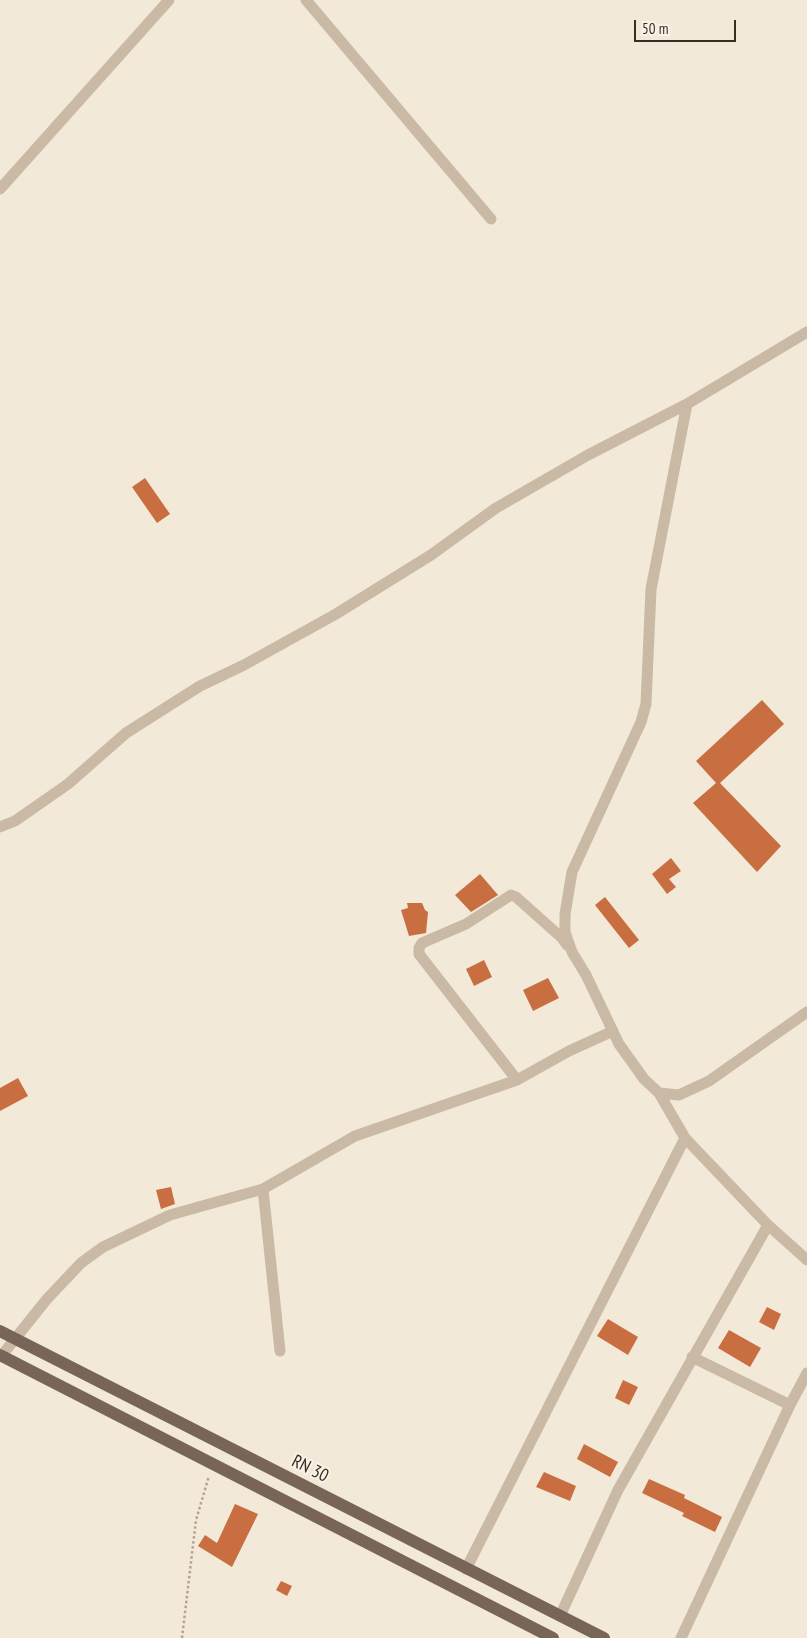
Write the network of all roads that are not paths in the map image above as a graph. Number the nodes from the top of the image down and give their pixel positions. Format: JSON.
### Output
{"nodes":[{"id":1,"x":169,"y":0,"type":"edge"},
{"id":2,"x":306,"y":0,"type":"edge"},
{"id":3,"x":0,"y":189,"type":"edge"},
{"id":4,"x":492,"y":219,"type":"dead end"},
{"id":5,"x":807,"y":332,"type":"edge"},
{"id":6,"x":687,"y":404,"type":"junction"},
{"id":7,"x":0,"y":827,"type":"edge"},
{"id":8,"x":572,"y":952,"type":"junction"},
{"id":9,"x":807,"y":1012,"type":"edge"},
{"id":10,"x":613,"y":1031,"type":"junction"},
{"id":11,"x":517,"y":1080,"type":"junction"},
{"id":12,"x":659,"y":1092,"type":"junction"},
{"id":13,"x":685,"y":1138,"type":"junction"},
{"id":14,"x":263,"y":1189,"type":"junction"},
{"id":15,"x":768,"y":1226,"type":"junction"},
{"id":16,"x":807,"y":1260,"type":"edge"},
{"id":17,"x":0,"y":1331,"type":"edge"},
{"id":18,"x":15,"y":1339,"type":"junction"},
{"id":19,"x":280,"y":1351,"type":"dead end"},
{"id":20,"x":1,"y":1355,"type":"edge"},
{"id":21,"x":692,"y":1357,"type":"junction"},
{"id":22,"x":807,"y":1373,"type":"edge"},
{"id":23,"x":790,"y":1405,"type":"junction"},
{"id":24,"x":466,"y":1569,"type":"junction"},
{"id":25,"x":560,"y":1616,"type":"junction"},
{"id":26,"x":553,"y":1638,"type":"edge"},
{"id":27,"x":604,"y":1638,"type":"edge"},
{"id":28,"x":681,"y":1638,"type":"edge"}],
"edges":[{"from":1,"to":3,"type":"street"},
{"from":2,"to":4,"type":"street"},
{"from":5,"to":6,"type":"street"},
{"from":6,"to":7,"type":"street"},
{"from":6,"to":8,"type":"street"},
{"from":8,"to":10,"type":"street"},
{"from":8,"to":11,"type":"street"},
{"from":9,"to":12,"type":"street"},
{"from":10,"to":11,"type":"street"},
{"from":10,"to":12,"type":"street"},
{"from":11,"to":14,"type":"street"},
{"from":12,"to":13,"type":"street"},
{"from":13,"to":15,"type":"street"},
{"from":13,"to":24,"type":"street"},
{"from":14,"to":18,"type":"street"},
{"from":14,"to":19,"type":"street"},
{"from":15,"to":16,"type":"street"},
{"from":15,"to":21,"type":"street"},
{"from":17,"to":18,"type":"main road","name":"RN 30","number":"RN 30"},
{"from":18,"to":20,"type":"street"},
{"from":18,"to":24,"type":"main road","name":"RN 30","number":"RN 30"},
{"from":20,"to":26,"type":"main road"},
{"from":21,"to":23,"type":"street"},
{"from":21,"to":25,"type":"street"},
{"from":22,"to":23,"type":"street"},
{"from":23,"to":28,"type":"street"},
{"from":24,"to":25,"type":"main road","name":"RN 30","number":"RN 30"},
{"from":25,"to":27,"type":"main road","name":"RN 30","number":"RN 30"}]}
